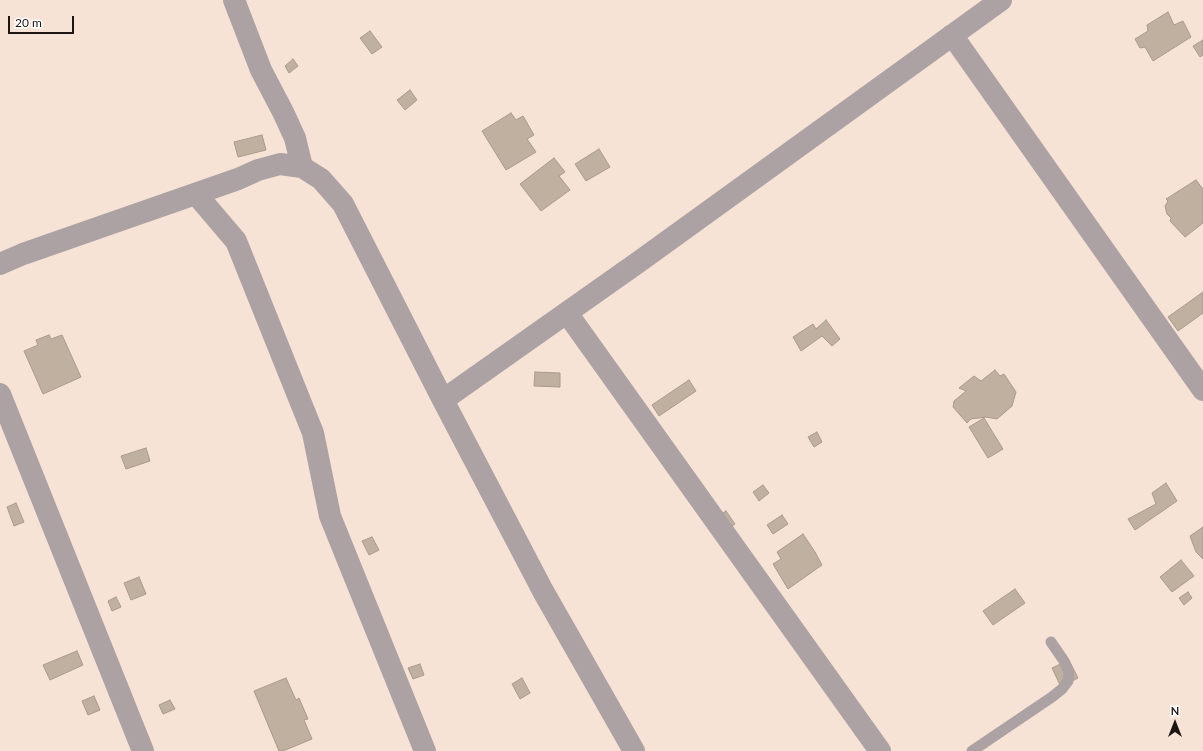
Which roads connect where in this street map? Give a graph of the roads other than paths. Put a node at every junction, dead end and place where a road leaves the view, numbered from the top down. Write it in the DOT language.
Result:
graph roads {
  1 [pos="234,0"];
  2 [pos="1000,0"];
  3 [pos="952,35"];
  4 [pos="302,167"];
  5 [pos="196,194"];
  6 [pos="0,264"];
  7 [pos="567,313"];
  8 [pos="1203,390"];
  9 [pos="0,394"];
  10 [pos="443,400"];
  11 [pos="1051,642"];
  12 [pos="143,751"];
  13 [pos="424,751"];
  14 [pos="634,751"];
  15 [pos="880,751"];
  16 [pos="972,751"];
  1 -- 4 [label="street"];
  2 -- 3 [label="street"];
  3 -- 7 [label="street"];
  3 -- 8 [label="street"];
  4 -- 5 [label="street"];
  4 -- 10 [label="street"];
  5 -- 6 [label="street"];
  5 -- 13 [label="street"];
  7 -- 10 [label="street"];
  7 -- 15 [label="street"];
  9 -- 12 [label="street"];
  10 -- 14 [label="street"];
  11 -- 16 [label="lane"];
}
